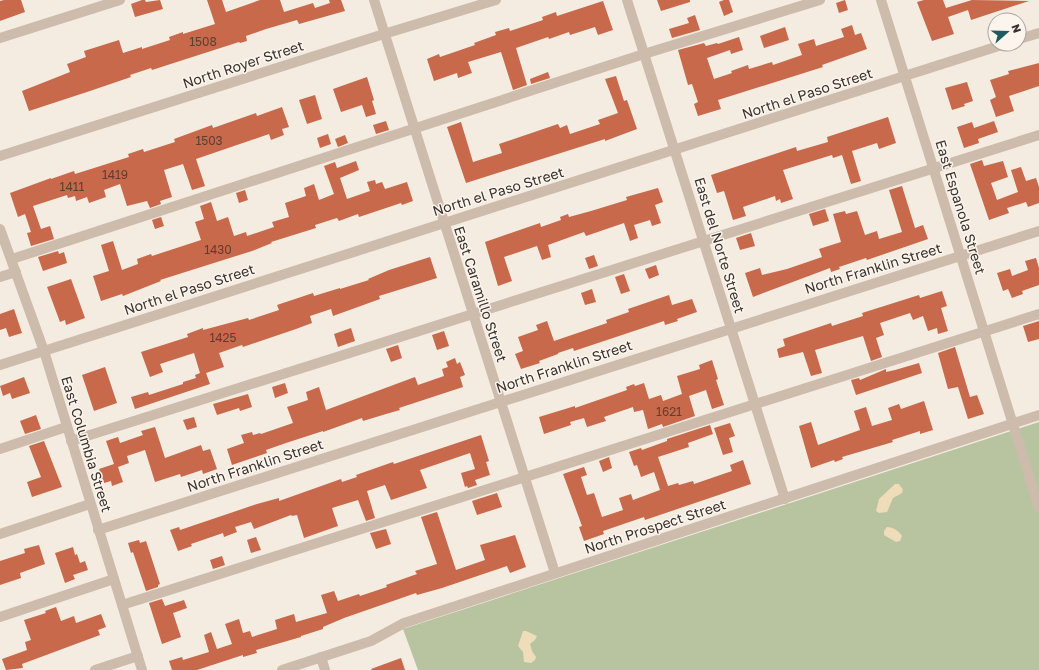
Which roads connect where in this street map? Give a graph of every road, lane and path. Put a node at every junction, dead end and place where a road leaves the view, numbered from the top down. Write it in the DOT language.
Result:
graph roads {
  1 [pos="120,0"];
  2 [pos="374,0"];
  3 [pos="496,0"];
  4 [pos="627,0"];
  5 [pos="820,0"];
  6 [pos="881,0"];
  7 [pos="1039,33"];
  8 [pos="384,34"];
  9 [pos="1027,37"];
  10 [pos="0,38"];
  11 [pos="987,50"];
  12 [pos="644,54"];
  13 [pos="906,76"];
  14 [pos="414,128"];
  15 [pos="1039,135"];
  16 [pos="675,150"];
  17 [pos="0,156"];
  18 [pos="934,168"];
  19 [pos="444,222"];
  20 [pos="0,229"];
  21 [pos="1039,231"];
  22 [pos="704,241"];
  23 [pos="961,255"];
  24 [pos="12,259"];
  25 [pos="16,272"];
  26 [pos="0,277"];
  27 [pos="473,314"];
  28 [pos="1039,314"];
  29 [pos="731,328"];
  30 [pos="985,331"];
  31 [pos="44,351"];
  32 [pos="0,365"];
  33 [pos="501,401"];
  34 [pos="755,404"];
  35 [pos="1039,415"];
  36 [pos="1014,423"];
  37 [pos="66,427"];
  38 [pos="71,441"];
  39 [pos="0,449"];
  40 [pos="525,478"];
  41 [pos="785,499"];
  42 [pos="90,504"];
  43 [pos="1039,508"];
  44 [pos="98,530"];
  45 [pos="0,534"];
  46 [pos="555,574"];
  47 [pos="114,579"];
  48 [pos="122,605"];
  49 [pos="0,617"];
  50 [pos="138,656"];
  51 [pos="321,657"];
  52 [pos="95,670"];
  53 [pos="142,670"];
  54 [pos="282,670"];
  55 [pos="325,670"];
  1 -- 10 [label="street"];
  2 -- 8 [label="street, East Caramillo Street"];
  3 -- 8 [label="street, North Royer Street"];
  4 -- 12 [label="street, East del Norte Street"];
  5 -- 12 [label="street"];
  6 -- 13 [label="street, East Espanola Street"];
  7 -- 9 [label="street"];
  8 -- 14 [label="street, East Caramillo Street"];
  8 -- 17 [label="street, North Royer Street"];
  11 -- 13 [label="street, North el Paso Street"];
  12 -- 14 [label="street"];
  12 -- 16 [label="street, East del Norte Street"];
  13 -- 16 [label="street, North el Paso Street"];
  13 -- 18 [label="street, East Espanola Street"];
  14 -- 19 [label="street, East Caramillo Street"];
  14 -- 24 [label="street"];
  15 -- 18 [label="street"];
  16 -- 19 [label="street, North el Paso Street"];
  16 -- 22 [label="street, East del Norte Street"];
  18 -- 22 [label="street"];
  18 -- 23 [label="street, East Espanola Street"];
  19 -- 27 [label="street, East Caramillo Street"];
  19 -- 31 [label="street, North el Paso Street"];
  20 -- 24 [label="street, East Columbia Street"];
  21 -- 23 [label="street, North Franklin Street"];
  22 -- 27 [label="street"];
  22 -- 29 [label="street, East del Norte Street"];
  23 -- 29 [label="street, North Franklin Street"];
  23 -- 30 [label="street, East Espanola Street"];
  24 -- 25 [label="street, East Columbia Street"];
  25 -- 26 [label="street"];
  25 -- 31 [label="street, East Columbia Street"];
  27 -- 33 [label="street, East Caramillo Street"];
  27 -- 38 [label="street"];
  28 -- 30 [label="street"];
  29 -- 33 [label="street, North Franklin Street"];
  29 -- 34 [label="street, East del Norte Street"];
  30 -- 34 [label="street"];
  30 -- 36 [label="street, East Espanola Street"];
  31 -- 32 [label="street, North el Paso Street"];
  31 -- 37 [label="street, East Columbia Street"];
  33 -- 40 [label="street, East Caramillo Street"];
  33 -- 44 [label="street, North Franklin Street"];
  34 -- 40 [label="street"];
  34 -- 41 [label="street, East del Norte Street"];
  35 -- 36 [label="street, North Prospect Street"];
  36 -- 41 [label="street, North Prospect Street"];
  36 -- 43 [label="street, East Espanola Street"];
  37 -- 38 [label="street, East Columbia Street"];
  37 -- 39 [label="street"];
  38 -- 42 [label="street, East Columbia Street"];
  40 -- 46 [label="street, East Caramillo Street"];
  40 -- 48 [label="street"];
  41 -- 46 [label="street, North Prospect Street"];
  42 -- 44 [label="street, East Columbia Street"];
  42 -- 45 [label="street"];
  44 -- 47 [label="street, East Columbia Street"];
  46 -- 51 [label="street, North Prospect Street"];
  47 -- 48 [label="street, East Columbia Street"];
  47 -- 49 [label="street"];
  48 -- 50 [label="street, East Columbia Street"];
  50 -- 52 [label="street"];
  50 -- 53 [label="street, East Columbia Street"];
  51 -- 54 [label="street, North Prospect Street"];
  51 -- 55 [label="street"];
}
